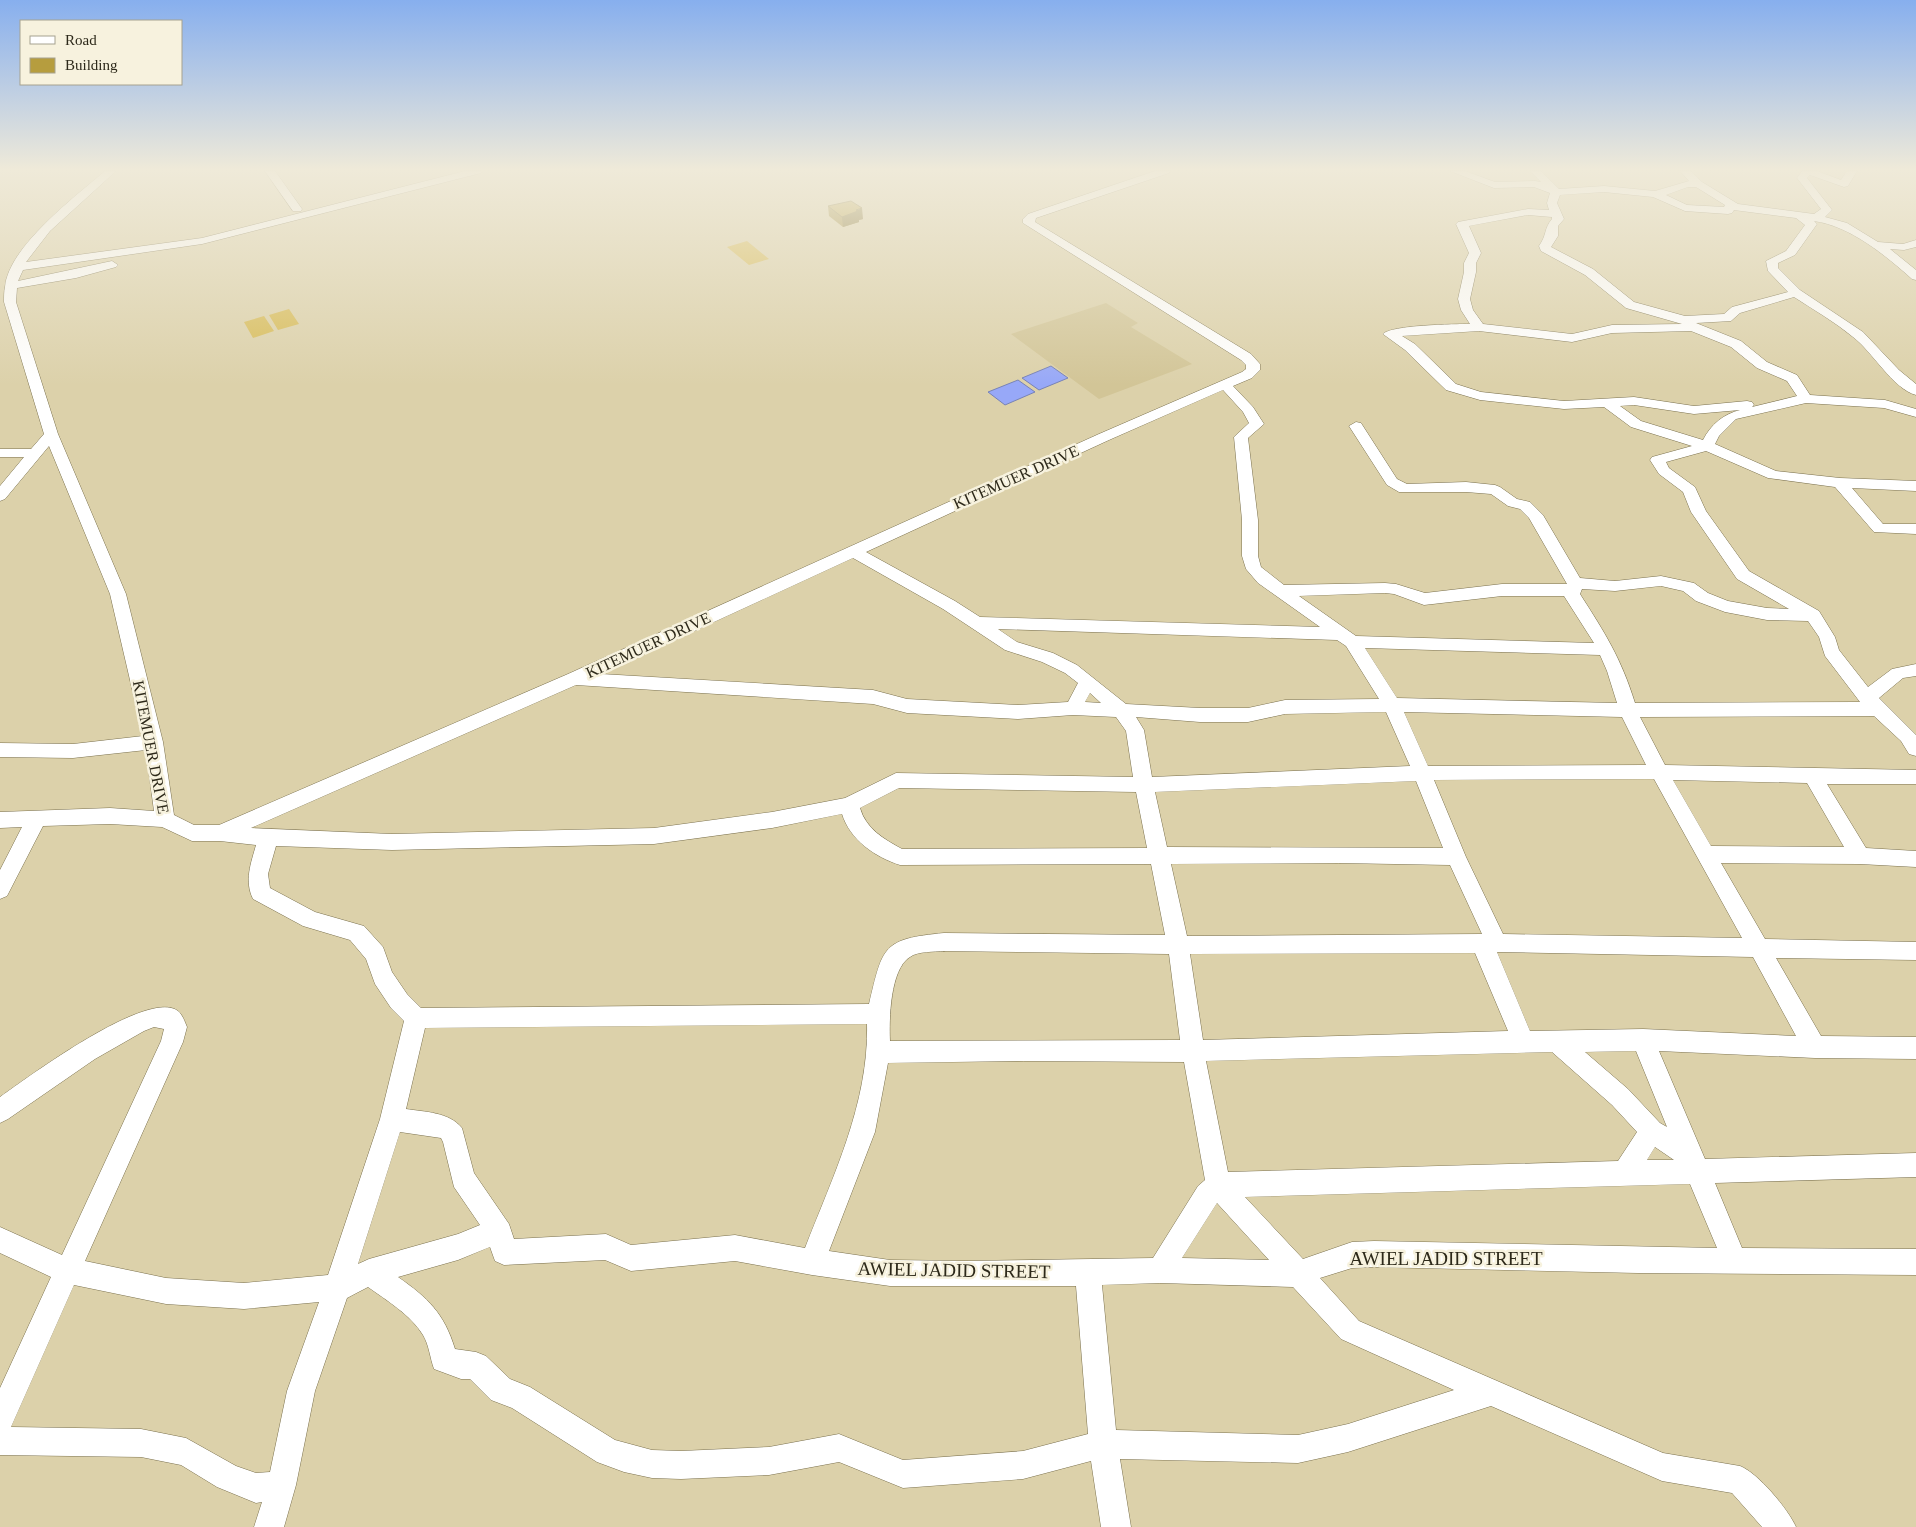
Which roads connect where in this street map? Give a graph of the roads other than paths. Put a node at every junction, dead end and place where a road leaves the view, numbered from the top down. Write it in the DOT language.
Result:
graph roads {
  1 [pos="36,242"];
  2 [pos="193,242"];
  3 [pos="197,242"];
  4 [pos="1060,242"];
  5 [pos="1471,242"];
  6 [pos="1547,242"];
  7 [pos="1798,242"];
  8 [pos="1873,242"];
  9 [pos="1916,243"];
  10 [pos="1876,244"];
  11 [pos="18,267"];
  12 [pos="1915,275"];
  13 [pos="10,286"];
  14 [pos="1796,293"];
  15 [pos="1690,324"];
  16 [pos="1479,327"];
  17 [pos="1225,384"];
  18 [pos="1916,391"];
  19 [pos="1806,399"];
  20 [pos="1608,403"];
  21 [pos="1916,413"];
  22 [pos="1356,426"];
  23 [pos="51,434"];
  24 [pos="1707,446"];
  25 [pos="0,453"];
  26 [pos="36,453"];
  27 [pos="1840,483"];
  28 [pos="1916,486"];
  29 [pos="0,496"];
  30 [pos="1916,529"];
  31 [pos="852,551"];
  32 [pos="1572,587"];
  33 [pos="1282,591"];
  34 [pos="1812,615"];
  35 [pos="978,623"];
  36 [pos="1346,638"];
  37 [pos="1606,649"];
  38 [pos="1916,670"];
  39 [pos="574,679"];
  40 [pos="1088,681"];
  41 [pos="1872,703"];
  42 [pos="1392,705"];
  43 [pos="1073,708"];
  44 [pos="1120,710"];
  45 [pos="1628,710"];
  46 [pos="154,742"];
  47 [pos="1916,749"];
  48 [pos="0,750"];
  49 [pos="1659,772"];
  50 [pos="1422,773"];
  51 [pos="1812,776"];
  52 [pos="1916,777"];
  53 [pos="1144,785"];
  54 [pos="849,805"];
  55 [pos="37,818"];
  56 [pos="0,820"];
  57 [pos="165,820"];
  58 [pos="221,834"];
  59 [pos="268,838"];
  60 [pos="1706,854"];
  61 [pos="1160,856"];
  62 [pos="1860,856"];
  63 [pos="1456,857"];
  64 [pos="1916,858"];
  65 [pos="0,890"];
  66 [pos="1489,943"];
  67 [pos="1178,944"];
  68 [pos="1758,947"];
  69 [pos="1916,951"];
  70 [pos="878,1014"];
  71 [pos="416,1018"];
  72 [pos="1643,1040"];
  73 [pos="1523,1041"];
  74 [pos="1556,1041"];
  75 [pos="1815,1047"];
  76 [pos="1916,1048"];
  77 [pos="1193,1051"];
  78 [pos="879,1052"];
  79 [pos="0,1111"];
  80 [pos="392,1119"];
  81 [pos="1652,1131"];
  82 [pos="1695,1164"];
  83 [pos="1916,1165"];
  84 [pos="1625,1172"];
  85 [pos="1218,1185"];
  86 [pos="500,1233"];
  87 [pos="0,1240"];
  88 [pos="1735,1261"];
  89 [pos="812,1262"];
  90 [pos="1916,1262"];
  91 [pos="68,1270"];
  92 [pos="1160,1270"];
  93 [pos="369,1272"];
  94 [pos="1088,1272"];
  95 [pos="1297,1274"];
  96 [pos="337,1288"];
  97 [pos="1491,1392"];
  98 [pos="0,1419"];
  99 [pos="0,1440"];
  100 [pos="1103,1444"];
  101 [pos="282,1485"];
  102 [pos="269,1527"];
  103 [pos="1116,1527"];
  104 [pos="1781,1527"];
  1 -- 11 [label="street"];
  2 -- 11 [label="street"];
  3 -- 13 [label="street"];
  4 -- 17 [label="street, KITEMUER DRIVE"];
  5 -- 16 [label="street"];
  6 -- 15 [label="street"];
  7 -- 14 [label="street"];
  8 -- 10 [label="street"];
  9 -- 10 [label="street"];
  10 -- 12 [label="street"];
  11 -- 13 [label="street, KITEMUER DRIVE"];
  13 -- 23 [label="street, KITEMUER DRIVE"];
  14 -- 15 [label="street"];
  14 -- 18 [label="street"];
  15 -- 16 [label="street"];
  15 -- 19 [label="street"];
  16 -- 20 [label="street"];
  17 -- 31 [label="street, KITEMUER DRIVE"];
  17 -- 33 [label="street"];
  19 -- 20 [label="street"];
  19 -- 21 [label="street"];
  19 -- 24 [label="street"];
  20 -- 24 [label="street"];
  22 -- 32 [label="street"];
  23 -- 26 [label="street"];
  23 -- 46 [label="street, KITEMUER DRIVE"];
  24 -- 27 [label="street"];
  24 -- 34 [label="street"];
  25 -- 26 [label="street"];
  26 -- 29 [label="street"];
  27 -- 28 [label="street"];
  27 -- 30 [label="street"];
  31 -- 35 [label="street"];
  31 -- 39 [label="street, KITEMUER DRIVE"];
  32 -- 33 [label="street"];
  32 -- 34 [label="street"];
  32 -- 37 [label="street"];
  33 -- 36 [label="street"];
  34 -- 41 [label="street"];
  35 -- 36 [label="street"];
  35 -- 40 [label="street"];
  36 -- 37 [label="street"];
  36 -- 42 [label="street"];
  37 -- 45 [label="street"];
  38 -- 41 [label="street"];
  39 -- 43 [label="street"];
  39 -- 58 [label="street, KITEMUER DRIVE"];
  40 -- 43 [label="street"];
  40 -- 44 [label="street"];
  41 -- 45 [label="street"];
  41 -- 47 [label="street"];
  42 -- 44 [label="street"];
  42 -- 45 [label="street"];
  42 -- 50 [label="street"];
  43 -- 44 [label="street"];
  44 -- 53 [label="street"];
  45 -- 49 [label="street"];
  46 -- 48 [label="street"];
  46 -- 57 [label="street, KITEMUER DRIVE"];
  49 -- 50 [label="street"];
  49 -- 51 [label="street"];
  49 -- 60 [label="street"];
  50 -- 53 [label="street"];
  50 -- 63 [label="street"];
  51 -- 52 [label="street"];
  51 -- 62 [label="street"];
  53 -- 54 [label="street"];
  53 -- 61 [label="street"];
  54 -- 59 [label="street"];
  54 -- 61 [label="street"];
  55 -- 56 [label="street"];
  55 -- 57 [label="street"];
  55 -- 65 [label="street"];
  57 -- 58 [label="street, KITEMUER DRIVE"];
  58 -- 59 [label="street"];
  59 -- 71 [label="street"];
  60 -- 62 [label="street"];
  60 -- 68 [label="street"];
  61 -- 63 [label="street"];
  61 -- 67 [label="street"];
  62 -- 64 [label="street"];
  63 -- 66 [label="street"];
  66 -- 67 [label="street"];
  66 -- 68 [label="street"];
  66 -- 73 [label="street"];
  67 -- 70 [label="street"];
  67 -- 77 [label="street"];
  68 -- 69 [label="street"];
  68 -- 75 [label="street"];
  70 -- 71 [label="street"];
  70 -- 78 [label="street"];
  71 -- 80 [label="street"];
  72 -- 74 [label="street"];
  72 -- 75 [label="street"];
  72 -- 82 [label="street"];
  73 -- 74 [label="street"];
  73 -- 77 [label="street"];
  74 -- 81 [label="street"];
  75 -- 76 [label="street"];
  77 -- 78 [label="street"];
  77 -- 85 [label="street"];
  78 -- 89 [label="street"];
  79 -- 91 [label="street"];
  80 -- 86 [label="street"];
  80 -- 96 [label="street"];
  81 -- 82 [label="street"];
  81 -- 84 [label="street"];
  82 -- 83 [label="street"];
  82 -- 84 [label="street"];
  82 -- 88 [label="street"];
  84 -- 85 [label="street"];
  85 -- 92 [label="street"];
  85 -- 95 [label="street"];
  86 -- 89 [label="street, AWIEL JADID STREET"];
  86 -- 93 [label="street"];
  87 -- 91 [label="street"];
  88 -- 90 [label="street, AWIEL JADID STREET"];
  88 -- 95 [label="street, AWIEL JADID STREET"];
  89 -- 94 [label="street, AWIEL JADID STREET"];
  91 -- 96 [label="street"];
  91 -- 98 [label="street"];
  92 -- 94 [label="street, AWIEL JADID STREET"];
  92 -- 95 [label="street, AWIEL JADID STREET"];
  93 -- 96 [label="street"];
  93 -- 100 [label="street"];
  94 -- 100 [label="street"];
  95 -- 97 [label="street"];
  96 -- 101 [label="street"];
  97 -- 100 [label="street"];
  97 -- 104 [label="street"];
  99 -- 101 [label="street"];
  100 -- 103 [label="street"];
  101 -- 102 [label="street"];
}
